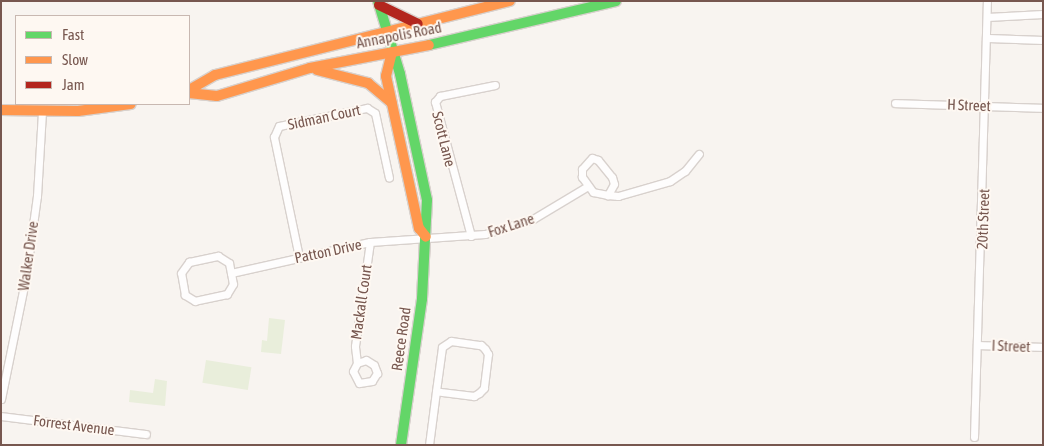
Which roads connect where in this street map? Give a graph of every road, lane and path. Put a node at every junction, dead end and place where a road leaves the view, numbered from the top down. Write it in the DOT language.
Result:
graph roads {
  1 [pos="510,1"];
  2 [pos="616,1"];
  3 [pos="987,1"];
  4 [pos="378,3"];
  5 [pos="1043,14"];
  6 [pos="987,17"];
  7 [pos="418,24"];
  8 [pos="384,32"];
  9 [pos="988,38"];
  10 [pos="1043,40"];
  11 [pos="392,51"];
  12 [pos="310,68"];
  13 [pos="495,85"];
  14 [pos="190,91"];
  15 [pos="190,92"];
  16 [pos="392,103"];
  17 [pos="895,104"];
  18 [pos="123,105"];
  19 [pos="986,106"];
  20 [pos="1043,108"];
  21 [pos="1,110"];
  22 [pos="42,111"];
  23 [pos="699,154"];
  24 [pos="389,178"];
  25 [pos="588,186"];
  26 [pos="608,195"];
  27 [pos="471,236"];
  28 [pos="426,237"];
  29 [pos="370,242"];
  30 [pos="299,257"];
  31 [pos="231,273"];
  32 [pos="979,344"];
  33 [pos="1043,347"];
  34 [pos="357,363"];
  35 [pos="436,391"];
  36 [pos="1,399"];
  37 [pos="1,416"];
  38 [pos="146,434"];
  39 [pos="974,437"];
  40 [pos="402,445"];
  41 [pos="429,445"];
  1 -- 7 [label="main road, Annapolis Road"];
  2 -- 11 [label="main road, Annapolis Road"];
  3 -- 6 [label="street, 20th Street"];
  4 -- 7 [label="main road"];
  4 -- 8 [label="main road, Reece Road"];
  5 -- 6 [label="street"];
  6 -- 9 [label="street, 20th Street"];
  7 -- 8 [label="main road, Annapolis Road"];
  8 -- 11 [label="main road, Reece Road"];
  8 -- 14 [label="main road, Annapolis Road"];
  9 -- 10 [label="street"];
  9 -- 19 [label="street, 20th Street"];
  11 -- 12 [label="main road, Annapolis Road"];
  11 -- 16 [label="main road, Reece Road"];
  11 -- 28 [label="main road, Reece Road"];
  12 -- 15 [label="main road, Annapolis Road"];
  12 -- 16 [label="main road"];
  13 -- 27 [label="street, Scott Lane"];
  16 -- 28 [label="main road, Reece Road"];
  17 -- 19 [label="street, H Street"];
  18 -- 22 [label="main road"];
  19 -- 20 [label="street, H Street"];
  19 -- 32 [label="street, 20th Street"];
  21 -- 22 [label="main road"];
  22 -- 36 [label="street, Walker Drive"];
  23 -- 26 [label="street"];
  24 -- 30 [label="street, Sidman Court"];
  25 -- 26 [label="street"];
  25 -- 26 [label="street"];
  25 -- 27 [label="street, Fox Lane"];
  27 -- 28 [label="street, Fox Lane"];
  28 -- 29 [label="street, Patton Drive"];
  28 -- 40 [label="main road, Reece Road"];
  29 -- 30 [label="street, Patton Drive"];
  29 -- 34 [label="street, Mackall Court"];
  30 -- 31 [label="street, Patton Drive"];
  31 -- 31 [label="street"];
  32 -- 33 [label="street, I Street"];
  32 -- 39 [label="street, 20th Street"];
  35 -- 35 [label="street"];
  35 -- 41 [label="street"];
  37 -- 38 [label="street, Forrest Avenue"];
}
